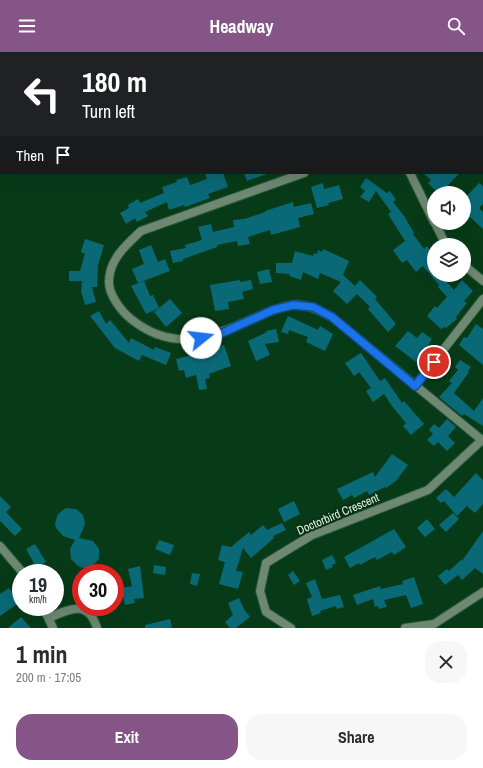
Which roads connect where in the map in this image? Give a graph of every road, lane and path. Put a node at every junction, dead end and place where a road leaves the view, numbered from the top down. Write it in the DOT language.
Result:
graph roads {
  1 [pos="301,174"];
  2 [pos="410,174"];
  3 [pos="427,208"];
  4 [pos="471,271"];
  5 [pos="483,281"];
  6 [pos="483,299"];
  7 [pos="415,386"];
  8 [pos="482,441"];
  9 [pos="0,546"];
  10 [pos="15,564"];
  11 [pos="483,592"];
  12 [pos="49,618"];
  13 [pos="53,628"];
  14 [pos="97,628"];
  15 [pos="291,628"];
  16 [pos="405,628"];
  1 -- 7 [label="street"];
  2 -- 3 [label="street"];
  4 -- 5 [label="street"];
  6 -- 7 [label="street"];
  7 -- 8 [label="street"];
  8 -- 15 [label="street, Doctorbird Crescent"];
  9 -- 10 [label="street"];
  11 -- 16 [label="street"];
  12 -- 13 [label="street"];
  12 -- 14 [label="street"];
}
